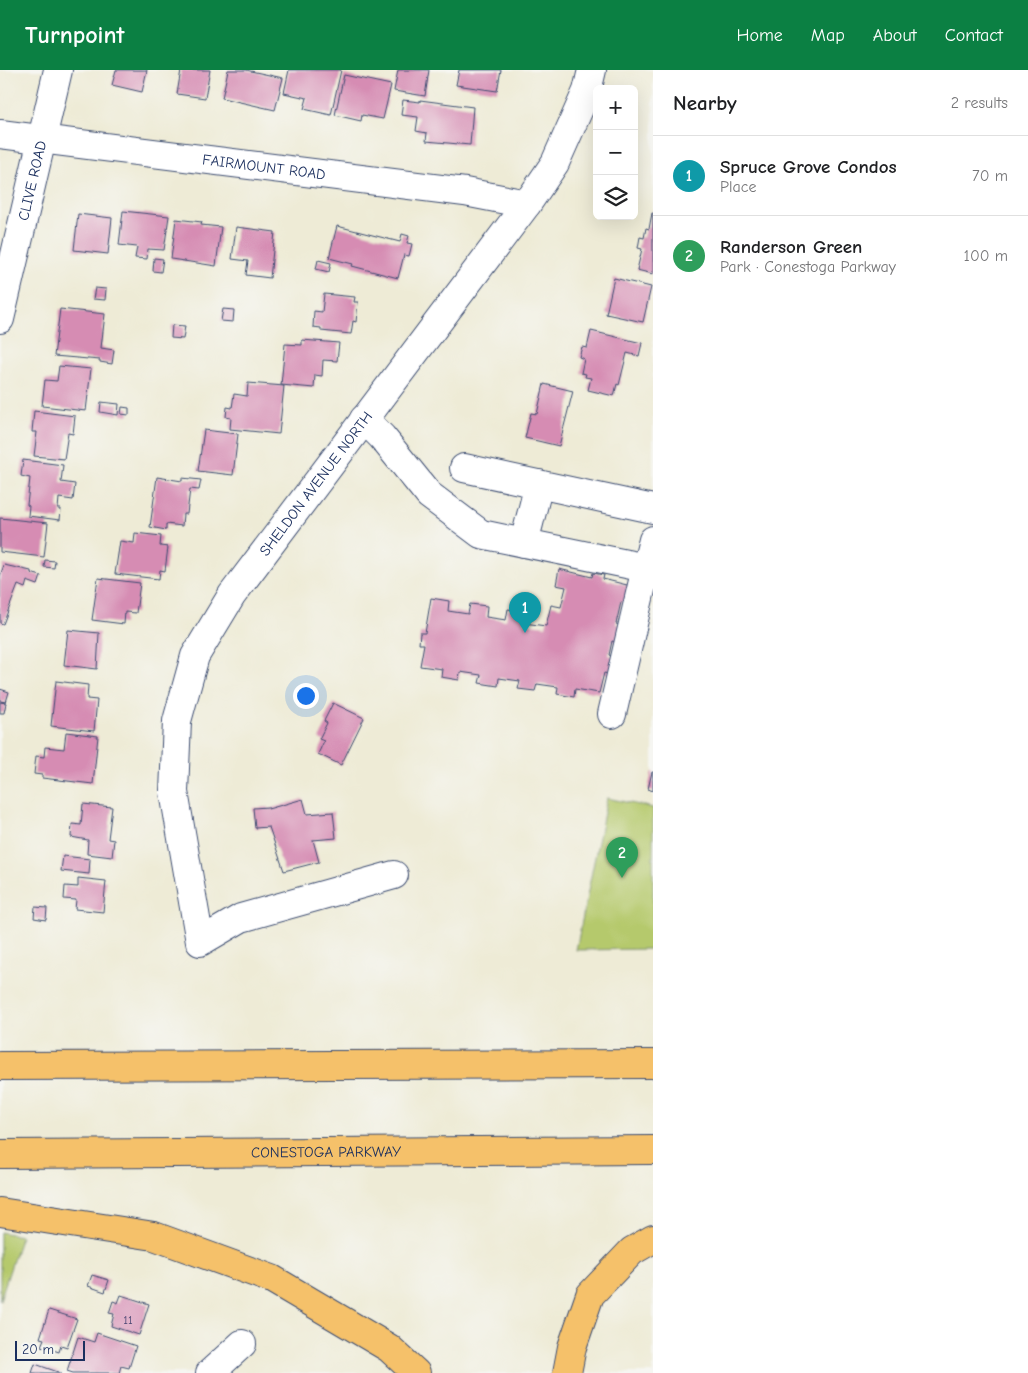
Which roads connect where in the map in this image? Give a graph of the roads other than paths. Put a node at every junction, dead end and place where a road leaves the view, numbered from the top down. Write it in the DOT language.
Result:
graph roads {
  1 [pos="58,70"];
  2 [pos="592,70"];
  3 [pos="0,134"];
  4 [pos="42,138"];
  5 [pos="527,204"];
  6 [pos="0,319"];
  7 [pos="364,419"];
  8 [pos="464,468"];
  9 [pos="538,484"];
  10 [pos="653,509"];
  11 [pos="653,540"];
  12 [pos="524,542"];
  13 [pos="646,568"];
  14 [pos="612,714"];
  15 [pos="394,875"];
  16 [pos="653,1064"];
  17 [pos="0,1066"];
  18 [pos="653,1150"];
  19 [pos="0,1154"];
  20 [pos="0,1212"];
  21 [pos="653,1239"];
  22 [pos="242,1344"];
  23 [pos="210,1373"];
  24 [pos="416,1373"];
  25 [pos="568,1373"];
  1 -- 4 [label="street, CLIVE ROAD"];
  2 -- 5 [label="street, SHELDON AVENUE NORTH"];
  3 -- 4 [label="street, FAIRMOUNT ROAD"];
  4 -- 5 [label="street, FAIRMOUNT ROAD"];
  4 -- 6 [label="street, CLIVE ROAD"];
  5 -- 7 [label="street, SHELDON AVENUE NORTH"];
  7 -- 12 [label="street"];
  7 -- 15 [label="street, SHELDON AVENUE NORTH"];
  8 -- 9 [label="street"];
  9 -- 10 [label="street"];
  9 -- 12 [label="street"];
  11 -- 13 [label="street"];
  12 -- 13 [label="street"];
  13 -- 14 [label="street"];
  16 -- 17 [label="highway"];
  18 -- 19 [label="highway, CONESTOGA PARKWAY"];
  20 -- 24 [label="highway"];
  21 -- 25 [label="highway"];
  22 -- 23 [label="street"];
}
